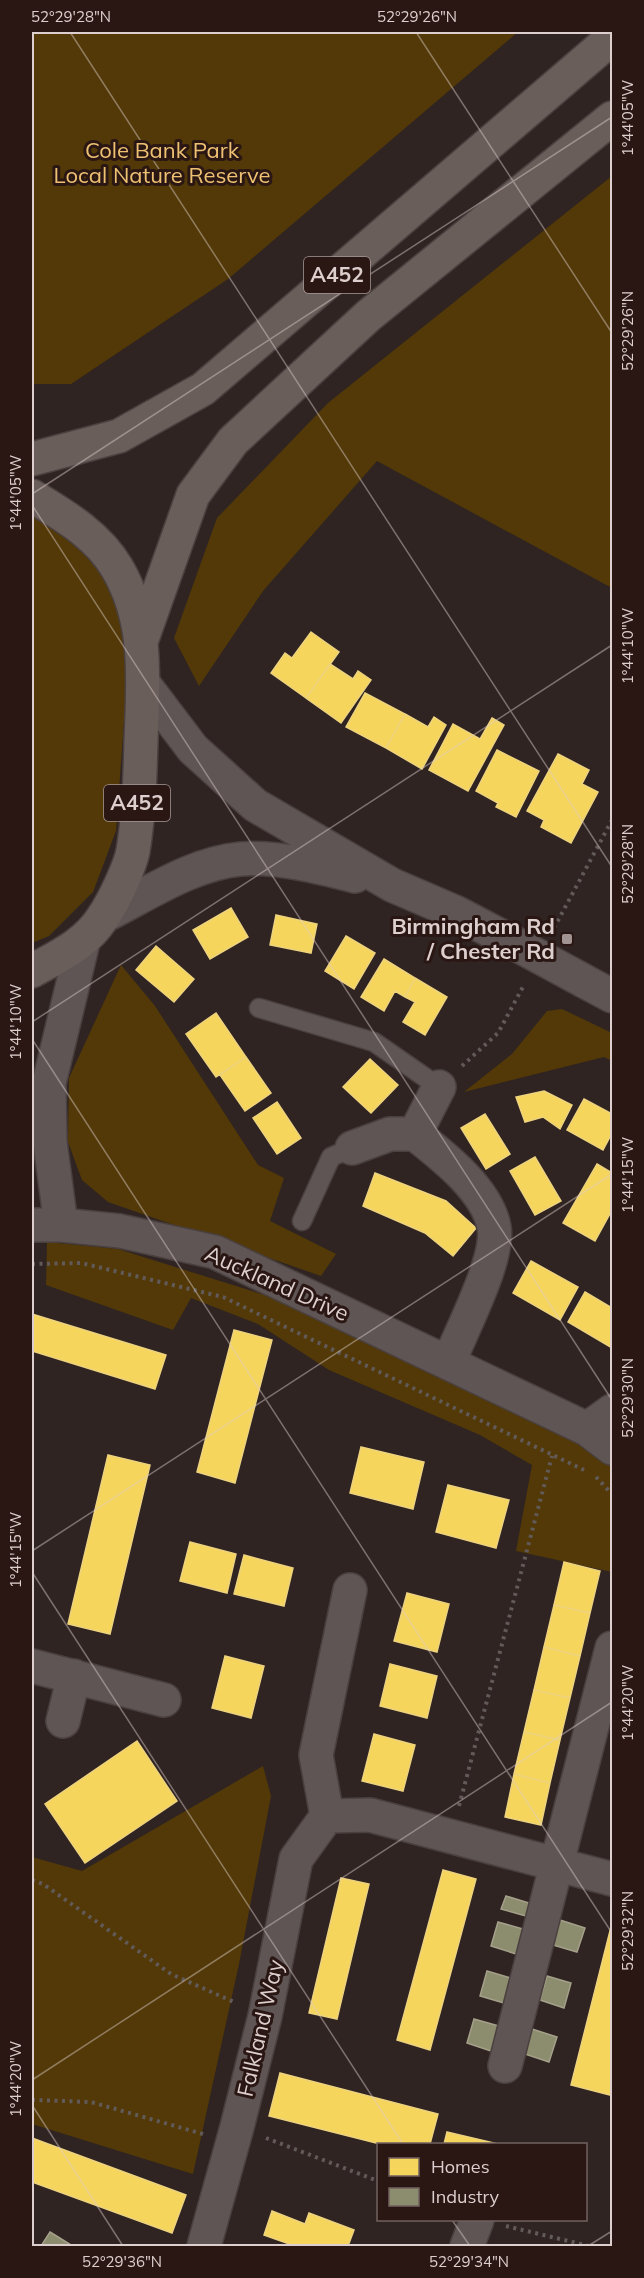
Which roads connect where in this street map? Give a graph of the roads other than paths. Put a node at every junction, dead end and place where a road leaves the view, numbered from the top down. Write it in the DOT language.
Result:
graph roads {
  1 [pos="612,38"];
  2 [pos="612,118"];
  3 [pos="32,459"];
  4 [pos="32,496"];
  5 [pos="142,639"];
  6 [pos="143,683"];
  7 [pos="392,885"];
  8 [pos="104,916"];
  9 [pos="84,942"];
  10 [pos="32,971"];
  11 [pos="598,988"];
  12 [pos="260,1008"];
  13 [pos="439,1087"];
  14 [pos="415,1134"];
  15 [pos="352,1148"];
  16 [pos="302,1221"];
  17 [pos="46,1225"];
  18 [pos="449,1362"];
  19 [pos="600,1420"];
  20 [pos="612,1448"];
  21 [pos="350,1590"];
  22 [pos="612,1648"];
  23 [pos="32,1666"];
  24 [pos="74,1676"];
  25 [pos="165,1700"];
  26 [pos="63,1721"];
  27 [pos="327,1816"];
  28 [pos="558,1864"];
  29 [pos="612,1878"];
  30 [pos="505,2067"];
  31 [pos="490,2222"];
  32 [pos="204,2247"];
  33 [pos="467,2247"];
  1 -- 3 [label="highway, A452"];
  2 -- 5 [label="highway, A452"];
  4 -- 5 [label="highway, A452"];
  5 -- 6 [label="highway, A452"];
  6 -- 7 [label="street"];
  6 -- 8 [label="highway, A452"];
  7 -- 8 [label="street"];
  7 -- 11 [label="street, bridge"];
  8 -- 9 [label="highway, A452"];
  9 -- 10 [label="highway, A452"];
  9 -- 17 [label="street, Auckland Drive"];
  12 -- 13 [label="lane"];
  13 -- 14 [label="street"];
  14 -- 15 [label="street"];
  14 -- 18 [label="street"];
  15 -- 16 [label="lane"];
  17 -- 18 [label="street, Auckland Drive"];
  18 -- 19 [label="street, Auckland Drive"];
  19 -- 20 [label="street, Auckland Drive"];
  21 -- 27 [label="street"];
  22 -- 28 [label="street"];
  23 -- 24 [label="street"];
  24 -- 25 [label="street"];
  24 -- 26 [label="street"];
  27 -- 28 [label="street"];
  27 -- 32 [label="street, Falkland Way"];
  28 -- 29 [label="street"];
  28 -- 30 [label="street"];
  31 -- 33 [label="street"];
}
